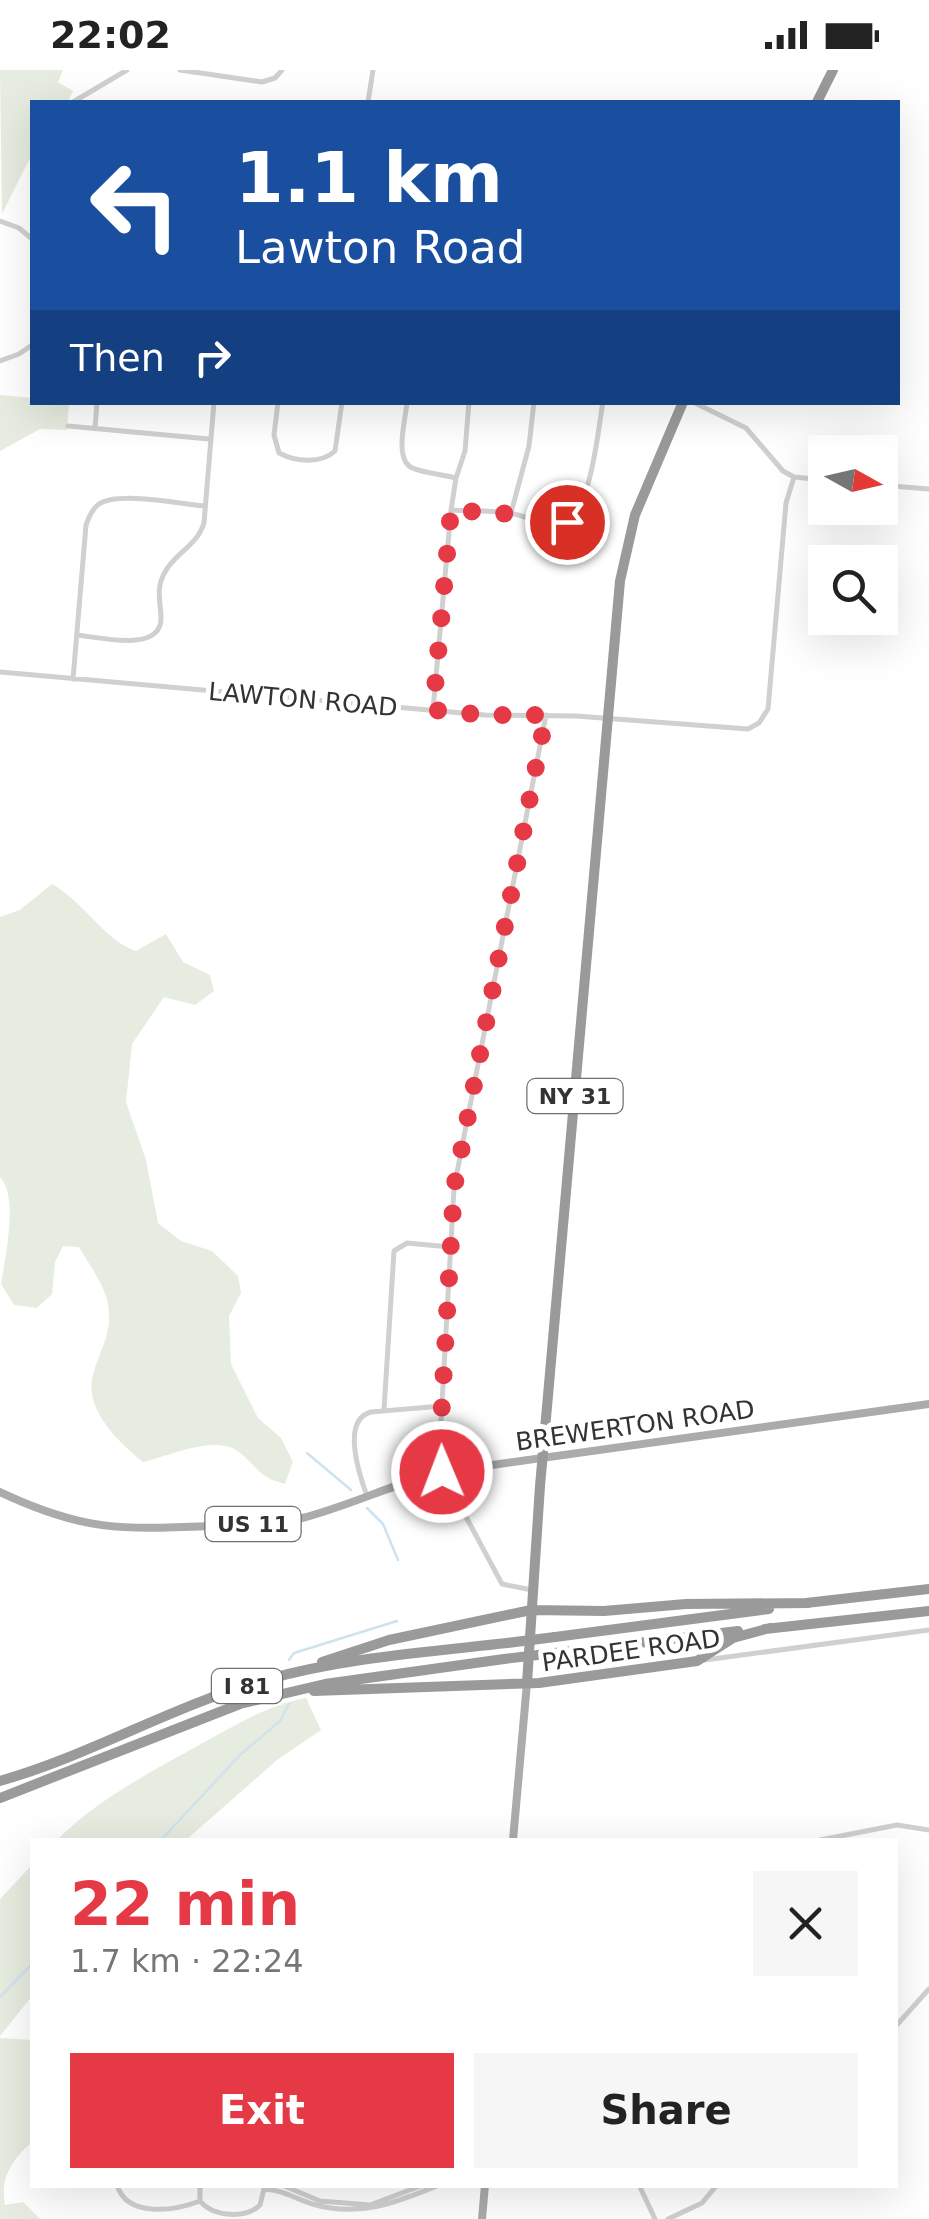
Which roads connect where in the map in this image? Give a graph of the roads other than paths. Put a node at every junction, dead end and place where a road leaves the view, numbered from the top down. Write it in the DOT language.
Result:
graph roads {
  1 [pos="127,70"];
  2 [pos="180,70"];
  3 [pos="282,70"];
  4 [pos="373,70"];
  5 [pos="832,70"];
  6 [pos="76,100"];
  7 [pos="368,100"];
  8 [pos="818,100"];
  9 [pos="0,221"];
  10 [pos="30,234"];
  11 [pos="30,348"];
  12 [pos="0,361"];
  13 [pos="97,405"];
  14 [pos="214,405"];
  15 [pos="278,405"];
  16 [pos="342,405"];
  17 [pos="407,405"];
  18 [pos="469,405"];
  19 [pos="534,405"];
  20 [pos="603,405"];
  21 [pos="682,405"];
  22 [pos="699,405"];
  23 [pos="68,426"];
  24 [pos="95,428"];
  25 [pos="210,439"];
  26 [pos="794,477"];
  27 [pos="456,478"];
  28 [pos="808,478"];
  29 [pos="898,486"];
  30 [pos="929,489"];
  31 [pos="205,506"];
  32 [pos="451,510"];
  33 [pos="511,514"];
  34 [pos="77,635"];
  35 [pos="0,672"];
  36 [pos="73,679"];
  37 [pos="433,710"];
  38 [pos="546,715"];
  39 [pos="607,719"];
  40 [pos="450,1247"];
  41 [pos="929,1404"];
  42 [pos="442,1406"];
  43 [pos="384,1410"];
  44 [pos="544,1458"];
  45 [pos="442,1472"];
  46 [pos="0,1492"];
  47 [pos="368,1496"];
  48 [pos="929,1588"];
  49 [pos="532,1590"];
  50 [pos="809,1603"];
  51 [pos="531,1610"];
  52 [pos="929,1611"];
  53 [pos="770,1628"];
  54 [pos="929,1630"];
  55 [pos="731,1650"];
  56 [pos="701,1658"];
  57 [pos="295,1673"];
  58 [pos="527,1681"];
  59 [pos="283,1693"];
  60 [pos="0,1780"];
  61 [pos="0,1798"];
  62 [pos="929,1830"];
  63 [pos="514,1838"];
  64 [pos="830,1838"];
  65 [pos="929,1989"];
  66 [pos="898,2025"];
  67 [pos="117,2188"];
  68 [pos="200,2188"];
  69 [pos="264,2188"];
  70 [pos="268,2188"];
  71 [pos="289,2188"];
  72 [pos="415,2188"];
  73 [pos="430,2188"];
  74 [pos="485,2188"];
  75 [pos="640,2188"];
  76 [pos="715,2188"];
  77 [pos="200,2202"];
  78 [pos="482,2219"];
  79 [pos="655,2219"];
  80 [pos="668,2219"];
  1 -- 6 [label="street"];
  2 -- 3 [label="street"];
  4 -- 7 [label="street"];
  5 -- 8 [label="highway"];
  9 -- 10 [label="street"];
  11 -- 12 [label="street"];
  13 -- 24 [label="street"];
  14 -- 25 [label="street"];
  15 -- 16 [label="street"];
  17 -- 27 [label="street"];
  18 -- 27 [label="street"];
  19 -- 33 [label="street"];
  20 -- 33 [label="street"];
  21 -- 39 [label="highway, NY 31"];
  22 -- 26 [label="street"];
  23 -- 24 [label="street"];
  24 -- 25 [label="street"];
  25 -- 31 [label="street"];
  26 -- 28 [label="street"];
  26 -- 39 [label="street, LAWTON ROAD"];
  27 -- 32 [label="street"];
  29 -- 30 [label="street"];
  31 -- 34 [label="street"];
  31 -- 34 [label="street"];
  32 -- 33 [label="street"];
  32 -- 37 [label="street"];
  34 -- 36 [label="street"];
  35 -- 36 [label="street, LAWTON ROAD"];
  36 -- 37 [label="street, LAWTON ROAD"];
  37 -- 38 [label="street, LAWTON ROAD"];
  38 -- 39 [label="street, LAWTON ROAD"];
  38 -- 40 [label="street"];
  39 -- 44 [label="highway, NY 31"];
  40 -- 42 [label="street"];
  40 -- 43 [label="street"];
  41 -- 44 [label="main road, BREWERTON ROAD / US 11"];
  42 -- 43 [label="street"];
  42 -- 45 [label="street"];
  43 -- 47 [label="street"];
  44 -- 45 [label="main road, BREWERTON ROAD / US 11"];
  44 -- 49 [label="highway, NY 31"];
  45 -- 47 [label="main road, BREWERTON ROAD / US 11"];
  45 -- 49 [label="street"];
  46 -- 47 [label="main road, BREWERTON ROAD / US 11"];
  48 -- 50 [label="highway, I 81"];
  49 -- 51 [label="highway, NY 31"];
  50 -- 51 [label="highway"];
  50 -- 57 [label="highway, I 81, bridge"];
  51 -- 57 [label="highway"];
  51 -- 58 [label="highway, NY 31"];
  52 -- 53 [label="highway, I 81"];
  53 -- 55 [label="highway"];
  53 -- 59 [label="highway, I 81, bridge"];
  54 -- 55 [label="street, PARDEE ROAD"];
  55 -- 56 [label="highway"];
  55 -- 56 [label="street, PARDEE ROAD"];
  56 -- 58 [label="highway, PARDEE ROAD"];
  57 -- 60 [label="highway, I 81"];
  58 -- 59 [label="highway, PARDEE ROAD"];
  58 -- 63 [label="main road, NY 31"];
  59 -- 61 [label="highway, I 81"];
  62 -- 64 [label="street"];
  65 -- 66 [label="street"];
  67 -- 77 [label="street"];
  68 -- 77 [label="street"];
  69 -- 77 [label="street"];
  70 -- 73 [label="street"];
  71 -- 72 [label="street"];
  74 -- 78 [label="main road"];
  75 -- 79 [label="street"];
  76 -- 80 [label="street"];
}
